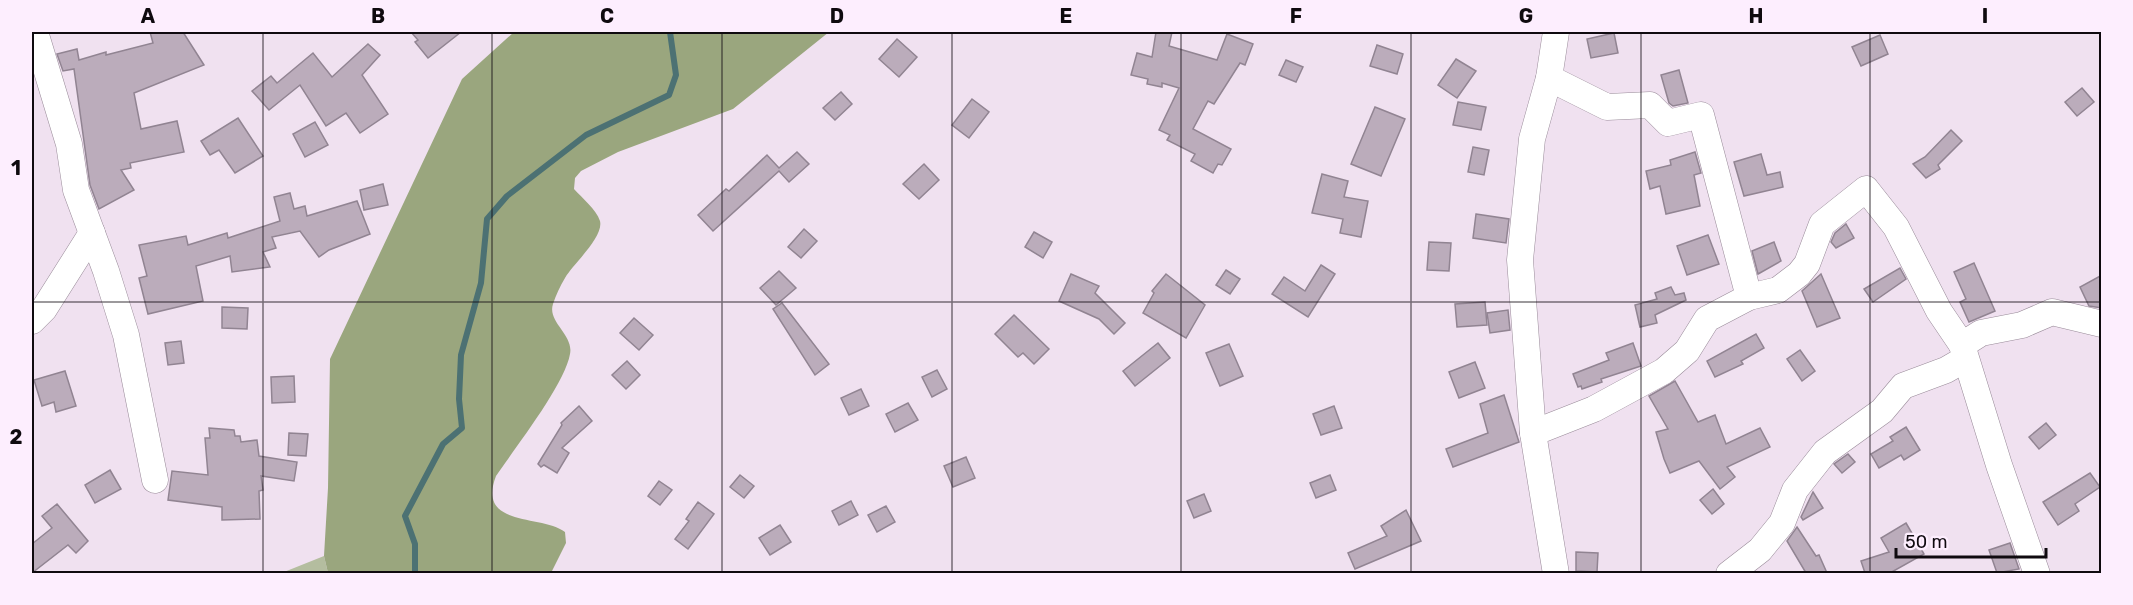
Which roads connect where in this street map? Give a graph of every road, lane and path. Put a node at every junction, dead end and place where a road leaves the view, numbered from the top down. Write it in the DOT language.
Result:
graph roads {
  1 [pos="36,32"];
  2 [pos="1556,32"];
  3 [pos="1549,78"];
  4 [pos="92,233"];
  5 [pos="1749,297"];
  6 [pos="32,321"];
  7 [pos="2102,324"];
  8 [pos="1963,352"];
  9 [pos="1533,433"];
  10 [pos="155,480"];
  11 [pos="1556,573"];
  12 [pos="1729,573"];
  13 [pos="2037,573"];
  1 -- 4 [label="street"];
  2 -- 3 [label="street"];
  3 -- 5 [label="street"];
  3 -- 9 [label="street"];
  4 -- 6 [label="street"];
  4 -- 10 [label="street"];
  5 -- 8 [label="street"];
  5 -- 9 [label="street"];
  7 -- 8 [label="street"];
  8 -- 12 [label="street"];
  8 -- 13 [label="street"];
  9 -- 11 [label="street"];
}
